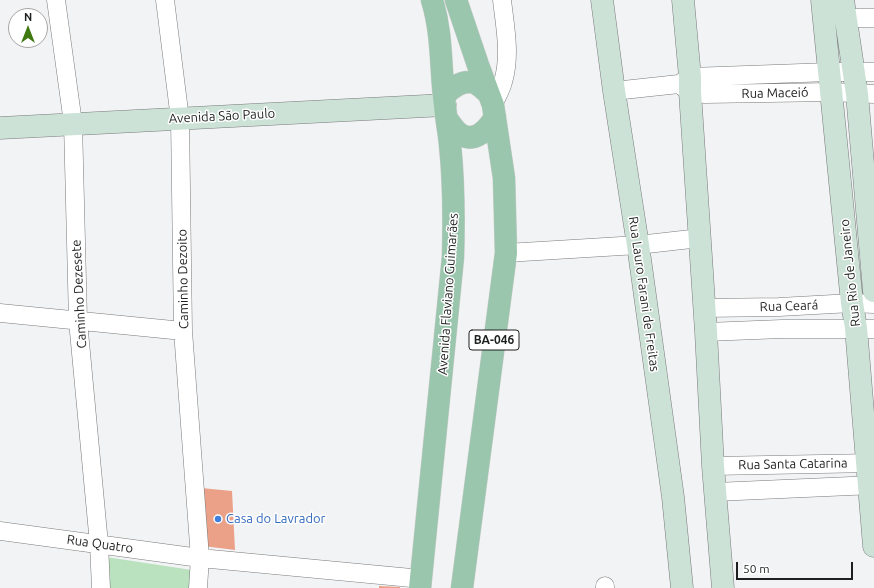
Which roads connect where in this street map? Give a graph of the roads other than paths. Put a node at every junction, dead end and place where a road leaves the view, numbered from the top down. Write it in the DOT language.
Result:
graph roads {
  1 [pos="56,0"];
  2 [pos="165,0"];
  3 [pos="432,0"];
  4 [pos="456,0"];
  5 [pos="502,0"];
  6 [pos="602,0"];
  7 [pos="683,0"];
  8 [pos="822,0"];
  9 [pos="844,9"];
  10 [pos="874,18"];
  11 [pos="864,72"];
  12 [pos="831,82"];
  13 [pos="686,84"];
  14 [pos="614,91"];
  15 [pos="866,94"];
  16 [pos="492,105"];
  17 [pos="446,107"];
  18 [pos="180,119"];
  19 [pos="73,123"];
  20 [pos="0,128"];
  21 [pos="700,238"];
  22 [pos="638,245"];
  23 [pos="506,252"];
  24 [pos="874,291"];
  25 [pos="852,303"];
  26 [pos="874,304"];
  27 [pos="704,308"];
  28 [pos="779,308"];
  29 [pos="0,313"];
  30 [pos="78,321"];
  31 [pos="782,329"];
  32 [pos="865,329"];
  33 [pos="183,331"];
  34 [pos="706,332"];
  35 [pos="871,463"];
  36 [pos="786,464"];
  37 [pos="713,466"];
  38 [pos="871,485"];
  39 [pos="787,489"];
  40 [pos="715,492"];
  41 [pos="0,531"];
  42 [pos="99,544"];
  43 [pos="874,546"];
  44 [pos="200,558"];
  45 [pos="421,584"];
  46 [pos="101,588"];
  47 [pos="198,588"];
  48 [pos="462,588"];
  49 [pos="682,588"];
  50 [pos="723,588"];
  1 -- 19 [label="street, Caminho Dezesete"];
  2 -- 18 [label="street, Caminho Dezoito"];
  3 -- 17 [label="main road, Avenida Flaviano Guimarães"];
  4 -- 16 [label="main road, BA-046"];
  5 -- 16 [label="street"];
  6 -- 14 [label="street, Rua Lauro Farani de Freitas"];
  7 -- 13 [label="street"];
  8 -- 12 [label="street, Rua Rio de Janeiro"];
  9 -- 10 [label="street"];
  9 -- 11 [label="street, Rua Rio de Janeiro"];
  11 -- 12 [label="street, Rua Maceió"];
  11 -- 15 [label="street, Rua Rio de Janeiro"];
  12 -- 13 [label="street, Rua Maceió"];
  12 -- 15 [label="street, Rua Maceió"];
  12 -- 25 [label="street, Rua Rio de Janeiro"];
  13 -- 14 [label="street, Rua Maceió"];
  13 -- 21 [label="street"];
  14 -- 22 [label="street, Rua Lauro Farani de Freitas"];
  15 -- 24 [label="street, Rua Rio de Janeiro"];
  16 -- 17 [label="main road"];
  16 -- 17 [label="main road"];
  16 -- 23 [label="main road, BA-046"];
  17 -- 18 [label="street, Avenida São Paulo"];
  17 -- 45 [label="main road, Avenida Flaviano Guimarães"];
  18 -- 19 [label="street, Avenida São Paulo"];
  18 -- 33 [label="street, Caminho Dezoito"];
  19 -- 20 [label="street, Avenida São Paulo"];
  19 -- 30 [label="street, Caminho Dezesete"];
  21 -- 22 [label="street"];
  21 -- 27 [label="street"];
  22 -- 23 [label="street"];
  22 -- 49 [label="street, Rua Lauro Farani de Freitas"];
  23 -- 48 [label="main road, BA-046"];
  25 -- 26 [label="street, Rua Ceará"];
  25 -- 28 [label="street, Rua Ceará"];
  25 -- 32 [label="street, Rua Rio de Janeiro"];
  27 -- 28 [label="street, Rua Ceará"];
  27 -- 34 [label="street"];
  28 -- 31 [label="street"];
  29 -- 30 [label="street"];
  30 -- 33 [label="street"];
  30 -- 42 [label="street, Caminho Dezesete"];
  31 -- 32 [label="street, Rua Ceará"];
  31 -- 34 [label="street, Rua Ceará"];
  32 -- 35 [label="street, Rua Rio de Janeiro"];
  33 -- 44 [label="street, Caminho Dezoito"];
  34 -- 37 [label="street"];
  35 -- 36 [label="street, Rua Santa Catarina"];
  35 -- 38 [label="street, Rua Rio de Janeiro"];
  36 -- 37 [label="street, Rua Santa Catarina"];
  36 -- 39 [label="street"];
  37 -- 40 [label="street"];
  38 -- 39 [label="street, Rua Santa Catarina"];
  38 -- 43 [label="street, Rua Rio de Janeiro"];
  39 -- 40 [label="street, Rua Santa Catarina"];
  40 -- 50 [label="street"];
  41 -- 42 [label="street, Rua Quatro"];
  42 -- 44 [label="street, Rua Quatro"];
  42 -- 46 [label="street, Caminho Dezesete"];
  44 -- 45 [label="street, Rua Quatro"];
  44 -- 47 [label="street, Caminho Dezoito"];
}
